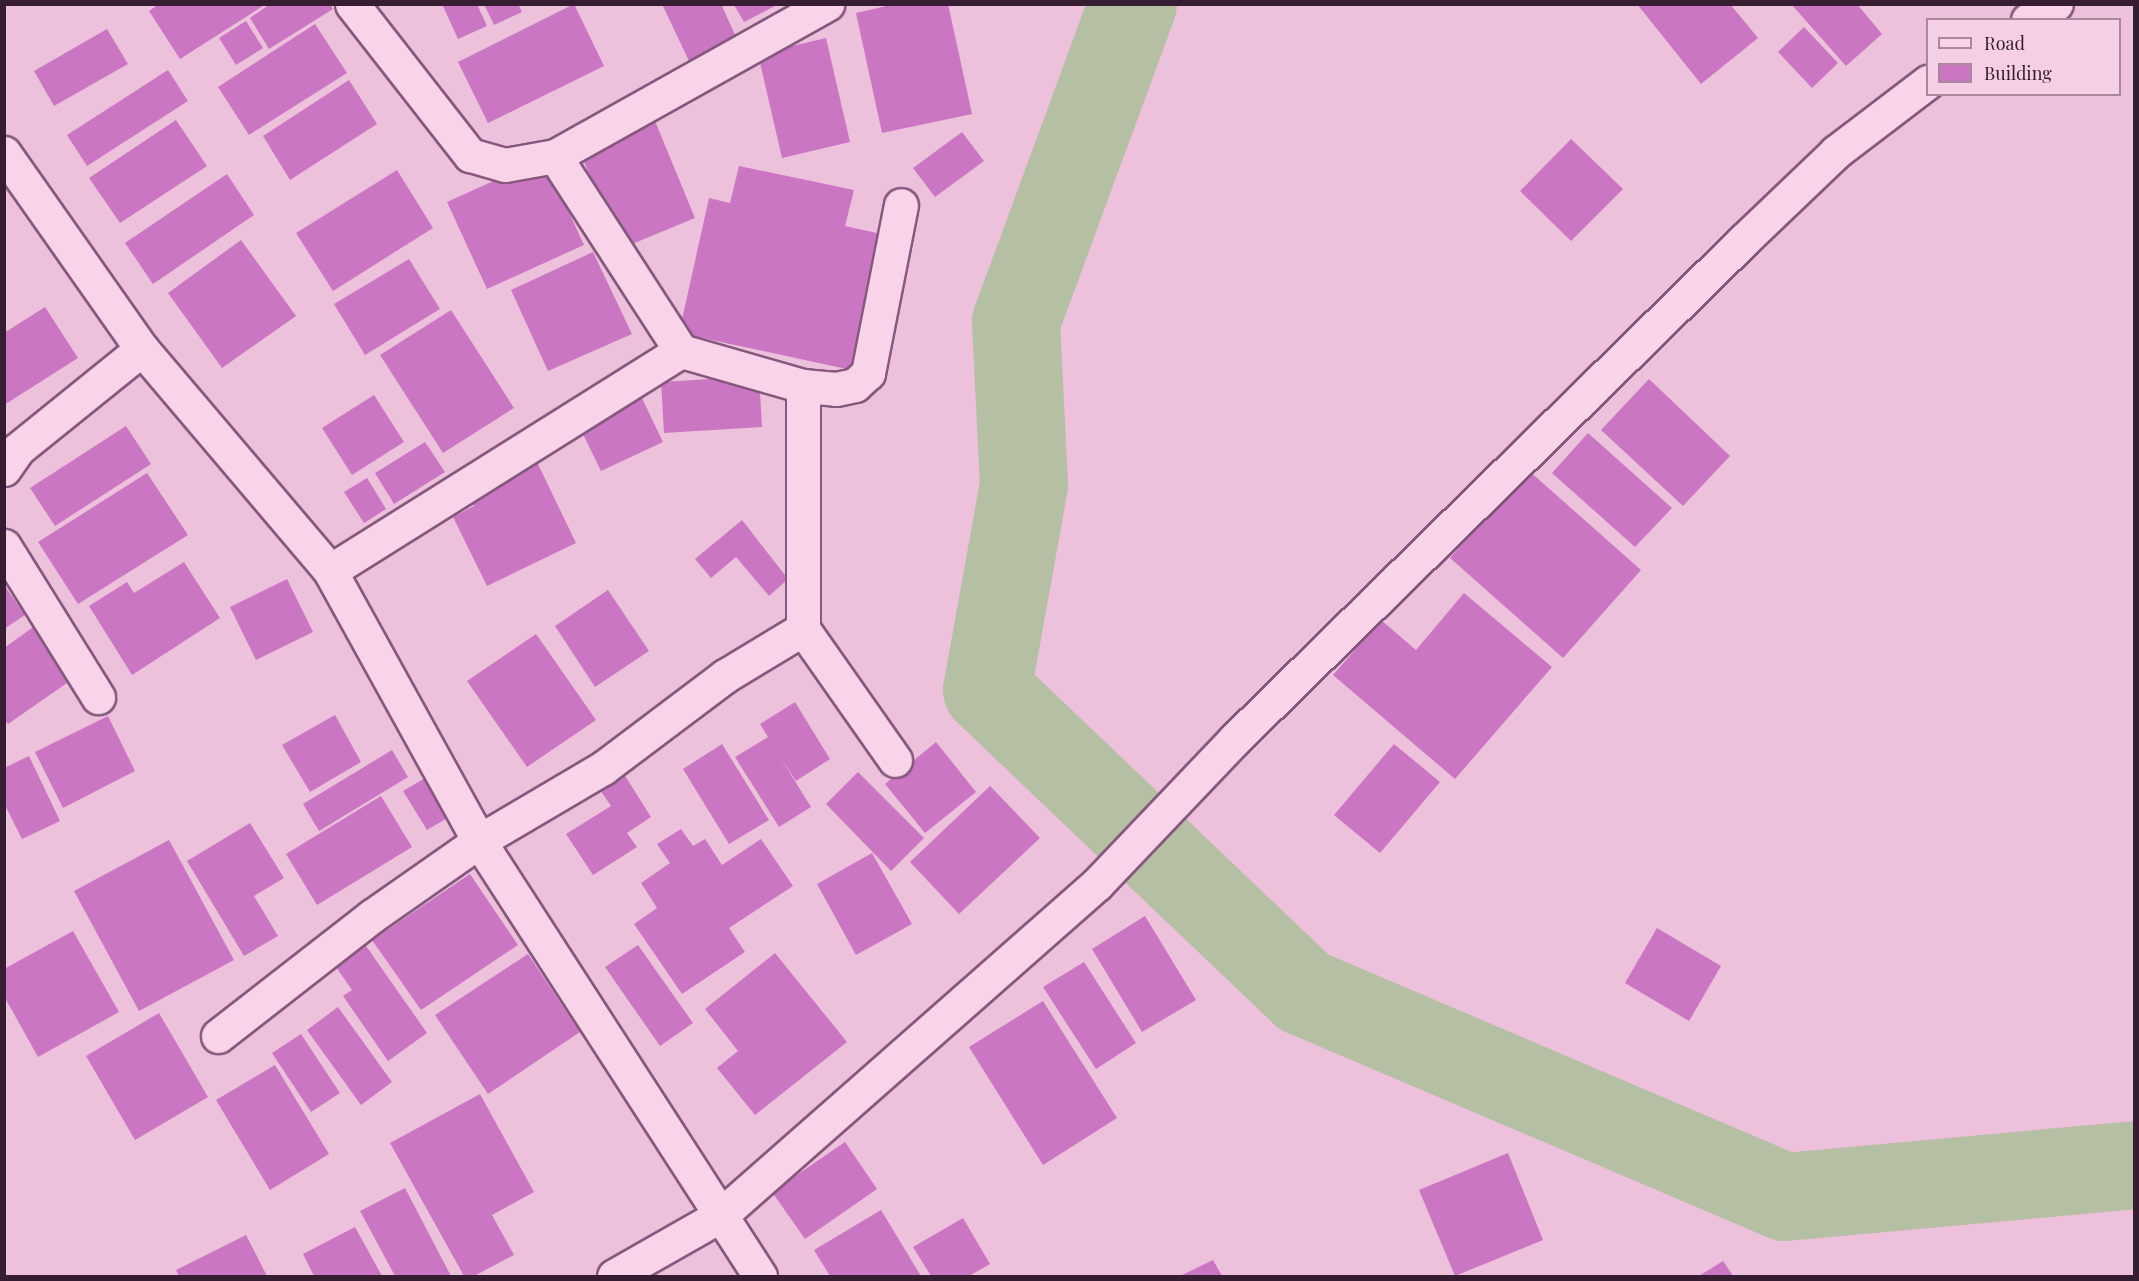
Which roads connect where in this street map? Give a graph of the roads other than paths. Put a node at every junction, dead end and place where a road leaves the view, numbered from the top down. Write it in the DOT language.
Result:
graph roads {
  1 [pos="352,4"];
  2 [pos="827,4"];
  3 [pos="2056,4"];
  4 [pos="2032,18"];
  5 [pos="1926,84"];
  6 [pos="4,153"];
  7 [pos="555,156"];
  8 [pos="901,206"];
  9 [pos="142,348"];
  10 [pos="681,351"];
  11 [pos="803,386"];
  12 [pos="4,469"];
  13 [pos="4,546"];
  14 [pos="330,571"];
  15 [pos="803,629"];
  16 [pos="98,697"];
  17 [pos="895,760"];
  18 [pos="479,841"];
  19 [pos="218,1036"];
  20 [pos="721,1215"];
  21 [pos="614,1276"];
  22 [pos="760,1276"];
  1 -- 7 [label="street"];
  2 -- 7 [label="street"];
  3 -- 4 [label="street"];
  5 -- 20 [label="street"];
  6 -- 9 [label="street"];
  7 -- 10 [label="street"];
  8 -- 11 [label="street"];
  9 -- 12 [label="street"];
  9 -- 14 [label="street"];
  10 -- 11 [label="street"];
  10 -- 14 [label="street"];
  11 -- 15 [label="street"];
  13 -- 16 [label="street"];
  14 -- 18 [label="street"];
  15 -- 17 [label="street"];
  15 -- 18 [label="street"];
  18 -- 19 [label="street"];
  18 -- 20 [label="street"];
  20 -- 21 [label="street"];
  20 -- 22 [label="street"];
}
